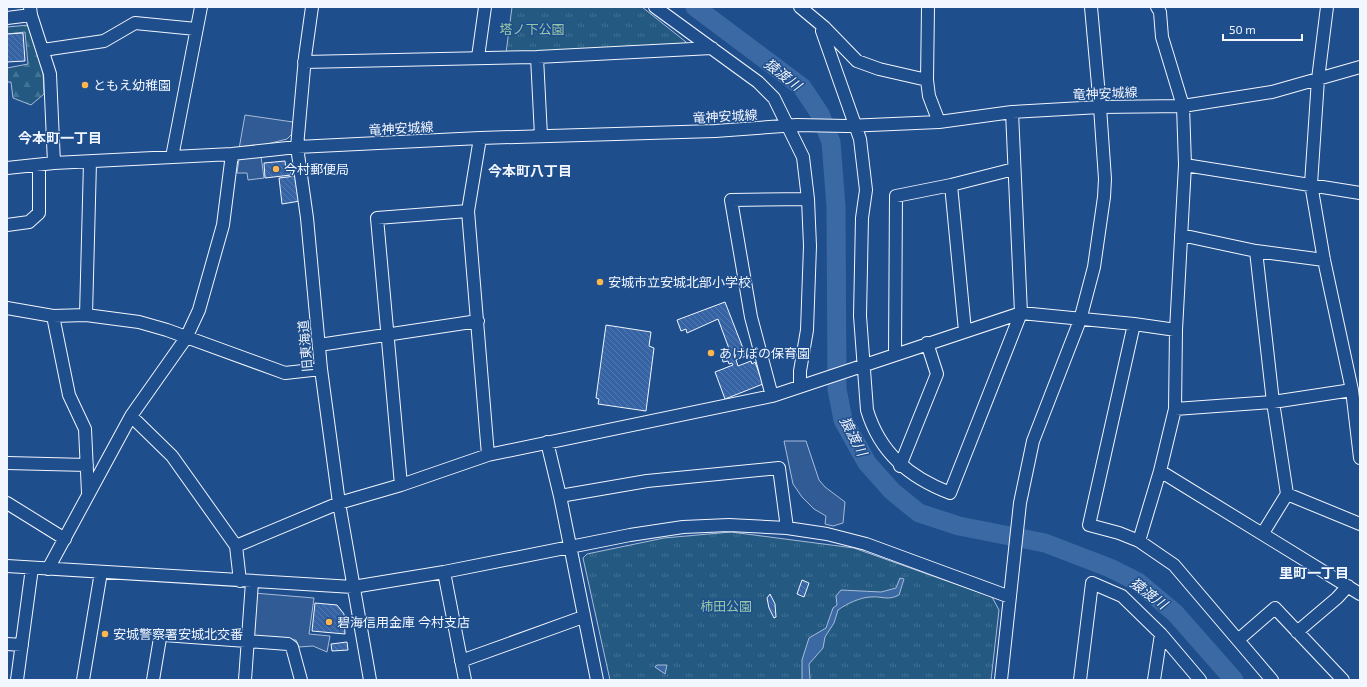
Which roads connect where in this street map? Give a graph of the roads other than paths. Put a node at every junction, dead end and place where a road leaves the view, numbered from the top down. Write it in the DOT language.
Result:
graph roads {
  1 [pos="200,7"];
  2 [pos="312,7"];
  3 [pos="485,7"];
  4 [pos="655,7"];
  5 [pos="800,7"];
  6 [pos="928,7"];
  7 [pos="1091,7"];
  8 [pos="1157,7"];
  9 [pos="1327,7"];
  10 [pos="30,11"];
  11 [pos="7,18"];
  12 [pos="824,27"];
  13 [pos="196,29"];
  14 [pos="712,48"];
  15 [pos="43,50"];
  16 [pos="478,57"];
  17 [pos="537,57"];
  18 [pos="304,62"];
  19 [pos="1360,67"];
  20 [pos="1318,79"];
  21 [pos="927,80"];
  22 [pos="1183,106"];
  23 [pos="1100,107"];
  24 [pos="1012,112"];
  25 [pos="938,122"];
  26 [pos="851,125"];
  27 [pos="792,126"];
  28 [pos="541,136"];
  29 [pos="480,138"];
  30 [pos="298,147"];
  31 [pos="232,154"];
  32 [pos="172,157"];
  33 [pos="90,162"];
  34 [pos="54,163"];
  35 [pos="39,165"];
  36 [pos="1185,165"];
  37 [pos="7,168"];
  38 [pos="1014,169"];
  39 [pos="1311,184"];
  40 [pos="951,185"];
  41 [pos="1360,193"];
  42 [pos="808,198"];
  43 [pos="468,211"];
  44 [pos="7,225"];
  45 [pos="1181,235"];
  46 [pos="1256,251"];
  47 [pos="1324,260"];
  48 [pos="7,308"];
  49 [pos="1021,313"];
  50 [pos="86,315"];
  51 [pos="53,316"];
  52 [pos="1080,320"];
  53 [pos="478,321"];
  54 [pos="1134,324"];
  55 [pos="1176,330"];
  56 [pos="964,331"];
  57 [pos="389,336"];
  58 [pos="186,338"];
  59 [pos="927,344"];
  60 [pos="319,345"];
  61 [pos="895,354"];
  62 [pos="860,365"];
  63 [pos="321,369"];
  64 [pos="804,384"];
  65 [pos="1352,390"];
  66 [pos="772,396"];
  67 [pos="1273,402"];
  68 [pos="1175,409"];
  69 [pos="131,416"];
  70 [pos="547,442"];
  71 [pos="488,455"];
  72 [pos="1360,458"];
  73 [pos="7,463"];
  74 [pos="87,465"];
  75 [pos="900,466"];
  76 [pos="1160,471"];
  77 [pos="402,485"];
  78 [pos="88,493"];
  79 [pos="1287,494"];
  80 [pos="560,496"];
  81 [pos="7,503"];
  82 [pos="339,503"];
  83 [pos="1360,524"];
  84 [pos="787,528"];
  85 [pos="1262,533"];
  86 [pos="65,539"];
  87 [pos="1139,541"];
  88 [pos="236,546"];
  89 [pos="569,549"];
  90 [pos="7,566"];
  91 [pos="32,568"];
  92 [pos="48,569"];
  93 [pos="101,572"];
  94 [pos="444,572"];
  95 [pos="246,581"];
  96 [pos="1348,586"];
  97 [pos="353,587"];
  98 [pos="1360,594"];
  99 [pos="1010,596"];
  100 [pos="583,617"];
  101 [pos="1297,632"];
  102 [pos="1160,634"];
  103 [pos="1238,640"];
  104 [pos="248,641"];
  105 [pos="7,644"];
  106 [pos="22,645"];
  107 [pos="461,661"];
  108 [pos="17,680"];
  109 [pos="83,680"];
  110 [pos="153,680"];
  111 [pos="245,680"];
  112 [pos="301,680"];
  113 [pos="370,680"];
  114 [pos="465,680"];
  115 [pos="596,680"];
  116 [pos="1001,680"];
  117 [pos="1080,680"];
  118 [pos="1154,680"];
  119 [pos="1200,680"];
  120 [pos="1272,680"];
  121 [pos="1343,680"];
  1 -- 13 [label="street"];
  2 -- 18 [label="street, 旧東海道"];
  3 -- 16 [label="street"];
  4 -- 14 [label="street"];
  5 -- 12 [label="street"];
  6 -- 21 [label="street"];
  7 -- 23 [label="street"];
  8 -- 22 [label="street"];
  9 -- 20 [label="street"];
  10 -- 11 [label="street"];
  10 -- 15 [label="street"];
  12 -- 21 [label="street"];
  12 -- 26 [label="street"];
  13 -- 15 [label="street"];
  13 -- 32 [label="street"];
  14 -- 17 [label="street"];
  14 -- 27 [label="street"];
  15 -- 34 [label="street"];
  16 -- 17 [label="street"];
  16 -- 18 [label="street"];
  17 -- 28 [label="street"];
  18 -- 30 [label="street, 旧東海道"];
  19 -- 20 [label="street, 竜神安城線"];
  20 -- 22 [label="street, 竜神安城線"];
  20 -- 39 [label="street"];
  21 -- 25 [label="street"];
  22 -- 23 [label="street, 竜神安城線"];
  22 -- 36 [label="street"];
  23 -- 24 [label="street, 竜神安城線"];
  23 -- 52 [label="street"];
  24 -- 25 [label="street, 竜神安城線"];
  24 -- 38 [label="street"];
  25 -- 26 [label="street, 竜神安城線"];
  26 -- 27 [label="street, 竜神安城線"];
  26 -- 62 [label="street"];
  27 -- 28 [label="street, 竜神安城線"];
  27 -- 42 [label="street"];
  28 -- 29 [label="street, 竜神安城線"];
  29 -- 30 [label="street, 竜神安城線"];
  29 -- 43 [label="street"];
  30 -- 31 [label="street, 竜神安城線"];
  30 -- 60 [label="street, 旧東海道"];
  31 -- 32 [label="street, 竜神安城線"];
  31 -- 58 [label="street"];
  32 -- 33 [label="street, 竜神安城線"];
  33 -- 34 [label="street, 竜神安城線"];
  33 -- 50 [label="street"];
  34 -- 35 [label="street, 竜神安城線"];
  35 -- 37 [label="street, 竜神安城線"];
  35 -- 44 [label="street"];
  36 -- 39 [label="street"];
  36 -- 45 [label="street"];
  38 -- 40 [label="street"];
  38 -- 49 [label="street"];
  39 -- 41 [label="street"];
  39 -- 47 [label="street"];
  40 -- 56 [label="street"];
  40 -- 61 [label="street"];
  42 -- 64 [label="street"];
  42 -- 66 [label="street"];
  43 -- 53 [label="street"];
  43 -- 57 [label="street"];
  45 -- 46 [label="street"];
  45 -- 55 [label="street"];
  46 -- 47 [label="street"];
  46 -- 67 [label="street"];
  47 -- 65 [label="street"];
  48 -- 51 [label="street"];
  49 -- 52 [label="street"];
  49 -- 56 [label="street"];
  49 -- 75 [label="street"];
  50 -- 51 [label="street"];
  50 -- 58 [label="street"];
  51 -- 74 [label="street"];
  52 -- 54 [label="street"];
  52 -- 99 [label="street"];
  53 -- 57 [label="street"];
  53 -- 71 [label="street"];
  54 -- 55 [label="street"];
  54 -- 87 [label="street"];
  55 -- 68 [label="street"];
  56 -- 59 [label="street"];
  57 -- 60 [label="street"];
  57 -- 77 [label="street"];
  58 -- 63 [label="street"];
  58 -- 69 [label="street"];
  59 -- 61 [label="street"];
  59 -- 75 [label="street"];
  60 -- 63 [label="street, 旧東海道"];
  61 -- 62 [label="street"];
  62 -- 64 [label="street"];
  62 -- 75 [label="street"];
  63 -- 82 [label="street, 旧東海道"];
  64 -- 66 [label="street"];
  65 -- 67 [label="street"];
  65 -- 72 [label="street"];
  66 -- 70 [label="street"];
  67 -- 68 [label="street"];
  67 -- 79 [label="street"];
  68 -- 76 [label="street"];
  69 -- 78 [label="street"];
  69 -- 88 [label="street"];
  70 -- 71 [label="street"];
  70 -- 80 [label="street"];
  71 -- 77 [label="street"];
  73 -- 74 [label="street"];
  74 -- 78 [label="street"];
  76 -- 85 [label="street"];
  76 -- 87 [label="street"];
  77 -- 82 [label="street"];
  78 -- 86 [label="street"];
  79 -- 83 [label="street"];
  79 -- 85 [label="street"];
  80 -- 84 [label="street"];
  80 -- 89 [label="street"];
  81 -- 86 [label="street"];
  82 -- 88 [label="street"];
  82 -- 97 [label="street, 旧東海道"];
  84 -- 89 [label="street"];
  84 -- 99 [label="street"];
  85 -- 96 [label="street"];
  86 -- 92 [label="street"];
  87 -- 103 [label="street"];
  88 -- 95 [label="street"];
  89 -- 94 [label="street"];
  89 -- 100 [label="street"];
  90 -- 91 [label="street"];
  91 -- 92 [label="street"];
  91 -- 106 [label="street"];
  92 -- 93 [label="street"];
  93 -- 95 [label="street"];
  93 -- 109 [label="street"];
  94 -- 97 [label="street"];
  94 -- 107 [label="street"];
  95 -- 97 [label="street"];
  95 -- 104 [label="street"];
  96 -- 98 [label="street"];
  96 -- 101 [label="street"];
  97 -- 113 [label="street, 旧東海道"];
  99 -- 116 [label="street"];
  100 -- 107 [label="street"];
  100 -- 115 [label="street"];
  101 -- 103 [label="street"];
  101 -- 121 [label="street"];
  102 -- 117 [label="street"];
  102 -- 118 [label="street"];
  102 -- 119 [label="street"];
  103 -- 120 [label="street"];
  104 -- 110 [label="street"];
  104 -- 111 [label="street"];
  104 -- 112 [label="street"];
  105 -- 106 [label="street"];
  106 -- 108 [label="street"];
  107 -- 114 [label="street"];
}
